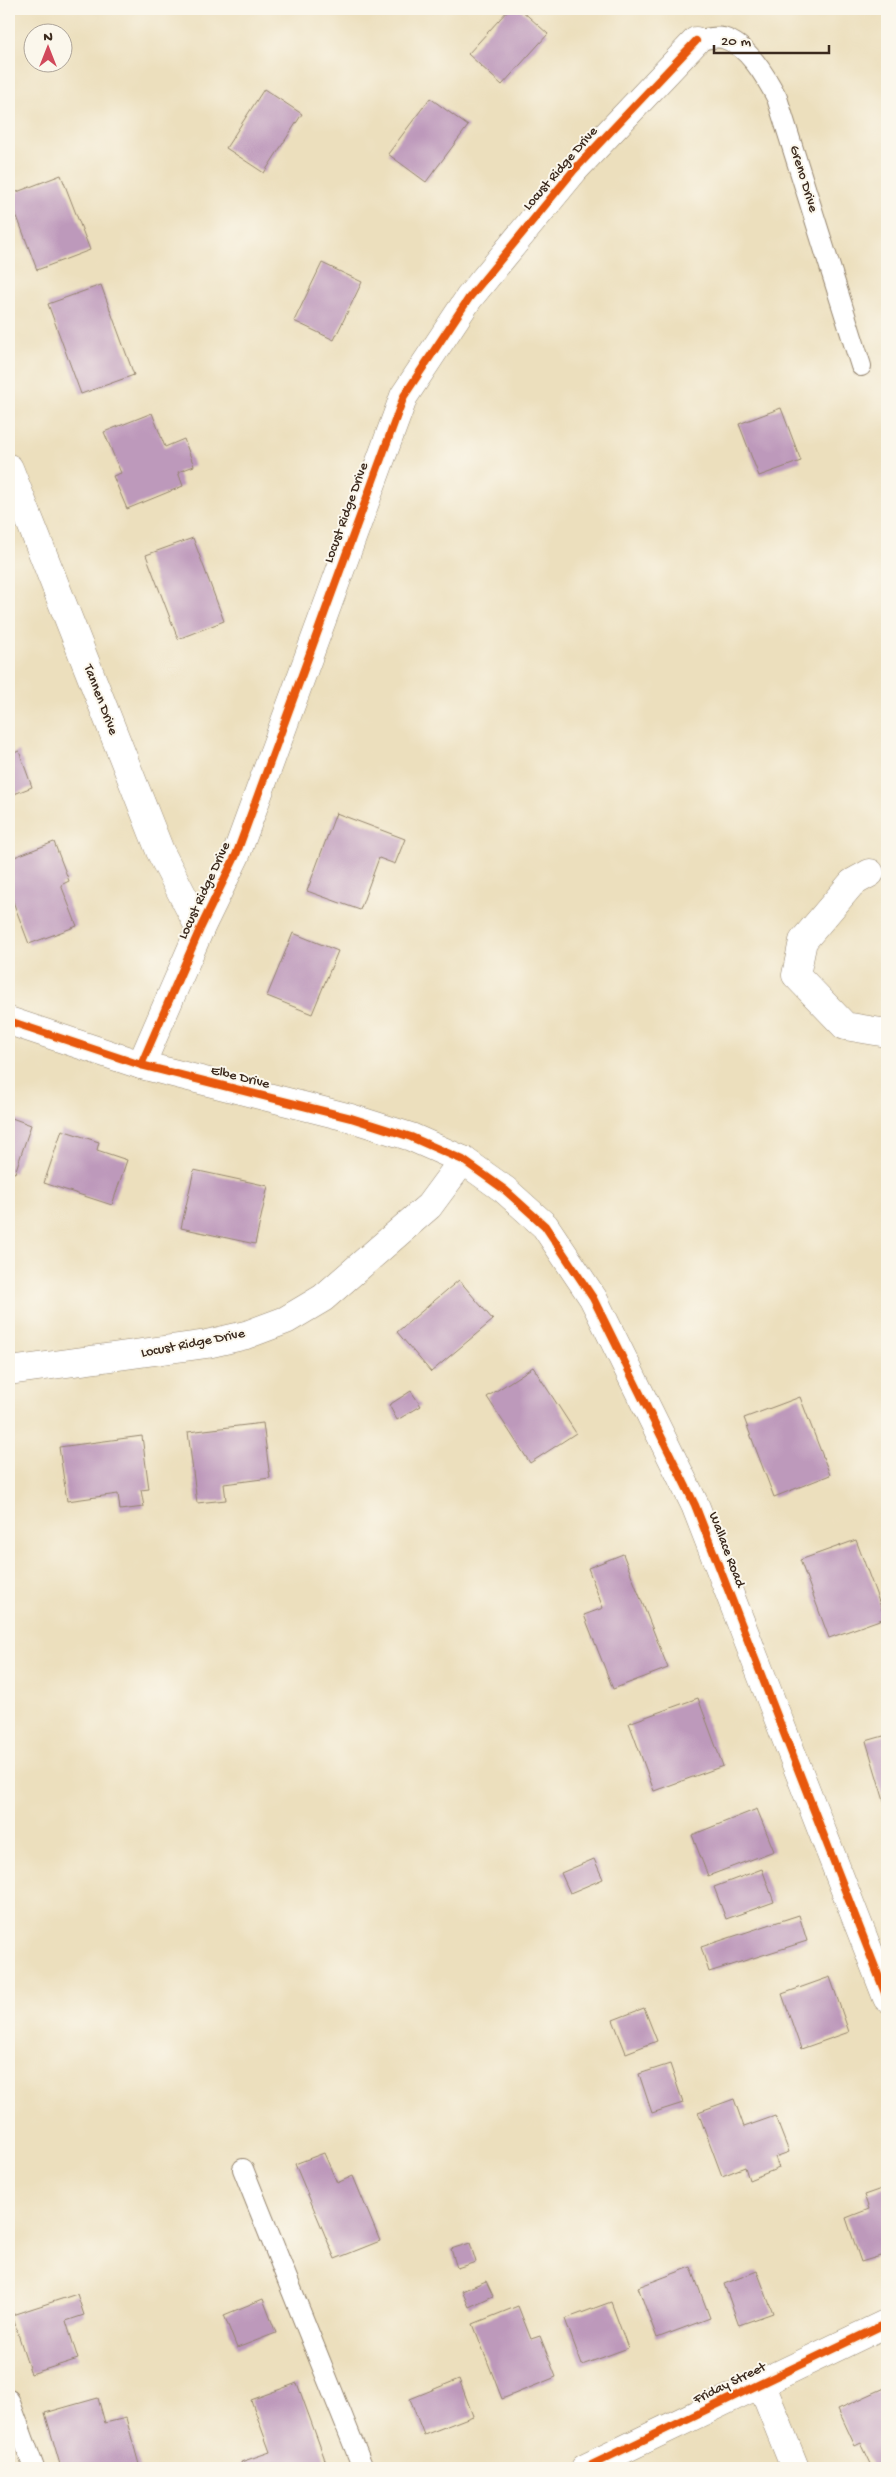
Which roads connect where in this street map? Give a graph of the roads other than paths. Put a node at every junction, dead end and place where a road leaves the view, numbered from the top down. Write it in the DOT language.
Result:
graph roads {
  1 [pos="696,41"];
  2 [pos="862,366"];
  3 [pos="9,468"];
  4 [pos="870,873"];
  5 [pos="200,929"];
  6 [pos="9,1022"];
  7 [pos="887,1033"];
  8 [pos="141,1065"];
  9 [pos="463,1160"];
  10 [pos="9,1370"];
  11 [pos="887,1998"];
  12 [pos="243,2169"];
  13 [pos="887,2322"];
  14 [pos="761,2383"];
  15 [pos="9,2400"];
  16 [pos="34,2468"];
  17 [pos="363,2468"];
  18 [pos="585,2468"];
  19 [pos="795,2468"];
  1 -- 2 [label="lane, Greno Drive"];
  1 -- 5 [label="street, Locust Ridge Drive"];
  3 -- 5 [label="street, Tannen Drive"];
  4 -- 7 [label="street"];
  5 -- 8 [label="street, Locust Ridge Drive"];
  6 -- 8 [label="street, Elbe Drive"];
  8 -- 9 [label="street, Elbe Drive"];
  9 -- 10 [label="street, Locust Ridge Drive"];
  9 -- 11 [label="street, Wallace Road"];
  12 -- 17 [label="lane"];
  13 -- 14 [label="street, Friday Street"];
  14 -- 18 [label="street, Friday Street"];
  14 -- 19 [label="street"];
  15 -- 16 [label="lane"];
}
